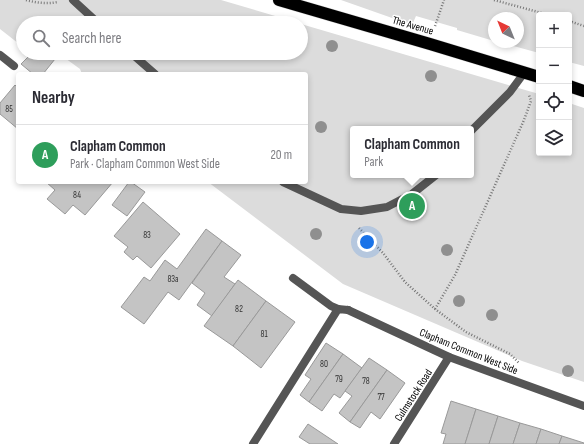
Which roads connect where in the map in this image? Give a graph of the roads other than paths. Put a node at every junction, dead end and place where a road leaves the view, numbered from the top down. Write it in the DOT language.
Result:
graph roads {
  1 [pos="73,0"];
  2 [pos="279,0"];
  3 [pos="90,16"];
  4 [pos="0,55"];
  5 [pos="139,60"];
  6 [pos="14,66"];
  7 [pos="153,72"];
  8 [pos="524,73"];
  9 [pos="536,77"];
  10 [pos="572,87"];
  11 [pos="584,91"];
  12 [pos="474,128"];
  13 [pos="432,178"];
  14 [pos="287,184"];
  15 [pos="293,278"];
  16 [pos="338,309"];
  17 [pos="449,357"];
  18 [pos="584,406"];
  19 [pos="253,444"];
  20 [pos="394,444"];
  1 -- 3 [label="street"];
  2 -- 8 [label="highway, The Avenue"];
  4 -- 6 [label="street"];
  5 -- 7 [label="street"];
  8 -- 9 [label="highway, The Avenue"];
  8 -- 12 [label="street"];
  10 -- 11 [label="highway"];
  13 -- 14 [label="street"];
  15 -- 16 [label="street"];
  16 -- 17 [label="street, Clapham Common West Side"];
  16 -- 19 [label="street"];
  17 -- 18 [label="street, Clapham Common West Side"];
  17 -- 20 [label="street, Culmstock Road"];
}
